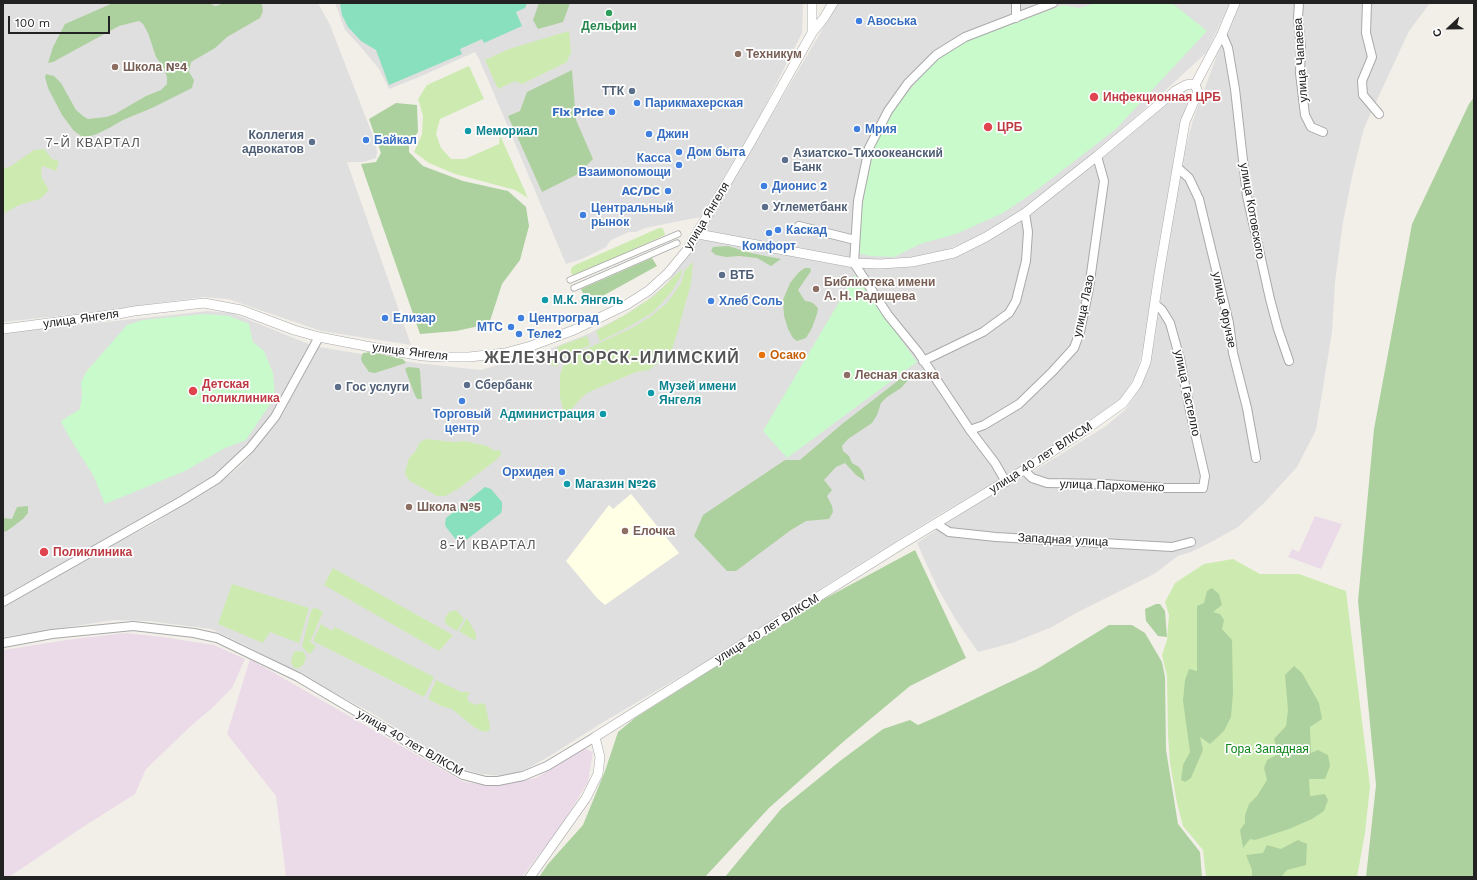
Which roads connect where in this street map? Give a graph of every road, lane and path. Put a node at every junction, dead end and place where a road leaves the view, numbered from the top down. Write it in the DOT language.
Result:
graph roads {
  1 [pos="812,3"];
  2 [pos="833,3"];
  3 [pos="1016,3"];
  4 [pos="1053,3"];
  5 [pos="1235,3"];
  6 [pos="1299,3"];
  7 [pos="1367,3"];
  8 [pos="1016,18"];
  9 [pos="812,33"];
  10 [pos="1222,34"];
  11 [pos="1195,85"];
  12 [pos="1379,114"];
  13 [pos="1323,132"];
  14 [pos="1097,156"];
  15 [pos="1178,168"];
  16 [pos="1025,213"];
  17 [pos="800,226"];
  18 [pos="678,234"];
  19 [pos="698,234"];
  20 [pos="856,240"];
  21 [pos="677,243"];
  22 [pos="854,264"];
  23 [pos="570,280"];
  24 [pos="574,288"];
  25 [pos="1155,304"];
  26 [pos="3,329"];
  27 [pos="319,337"];
  28 [pos="923,361"];
  29 [pos="1289,361"];
  30 [pos="970,430"];
  31 [pos="1256,458"];
  32 [pos="1024,470"];
  33 [pos="1006,482"];
  34 [pos="1203,488"];
  35 [pos="937,524"];
  36 [pos="1191,542"];
  37 [pos="3,602"];
  38 [pos="3,643"];
  39 [pos="595,737"];
  40 [pos="530,877"];
  1 -- 9 [label="street"];
  2 -- 9 [label="street, улица Янгеля"];
  3 -- 8 [label="street"];
  4 -- 8 [label="street"];
  5 -- 10 [label="street, улица 40 лет ВЛКСМ"];
  6 -- 13 [label="street, улица Чапаева"];
  7 -- 12 [label="street"];
  8 -- 20 [label="street"];
  9 -- 19 [label="street, улица Янгеля"];
  10 -- 11 [label="street, улица 40 лет ВЛКСМ"];
  10 -- 29 [label="street, улица Котовского"];
  11 -- 14 [label="street"];
  11 -- 15 [label="street, улица 40 лет ВЛКСМ"];
  14 -- 16 [label="street"];
  14 -- 30 [label="street, улица Лазо"];
  15 -- 25 [label="street, улица 40 лет ВЛКСМ"];
  15 -- 31 [label="street, улица Фрунзе"];
  16 -- 22 [label="street"];
  16 -- 28 [label="street"];
  17 -- 20 [label="street"];
  18 -- 23 [label="street"];
  19 -- 22 [label="street"];
  19 -- 27 [label="street, улица Янгеля"];
  20 -- 22 [label="street"];
  21 -- 24 [label="street"];
  22 -- 28 [label="street"];
  25 -- 32 [label="street, улица 40 лет ВЛКСМ"];
  25 -- 34 [label="street, улица Гастелло"];
  26 -- 27 [label="street, улица Янгеля"];
  27 -- 37 [label="street"];
  28 -- 30 [label="street"];
  30 -- 33 [label="street"];
  32 -- 33 [label="street, улица 40 лет ВЛКСМ"];
  32 -- 34 [label="street, улица Пархоменко"];
  33 -- 35 [label="street, улица 40 лет ВЛКСМ"];
  35 -- 36 [label="street, Западная улица"];
  35 -- 39 [label="street, улица 40 лет ВЛКСМ"];
  38 -- 39 [label="street, улица 40 лет ВЛКСМ"];
  39 -- 40 [label="street"];
}
